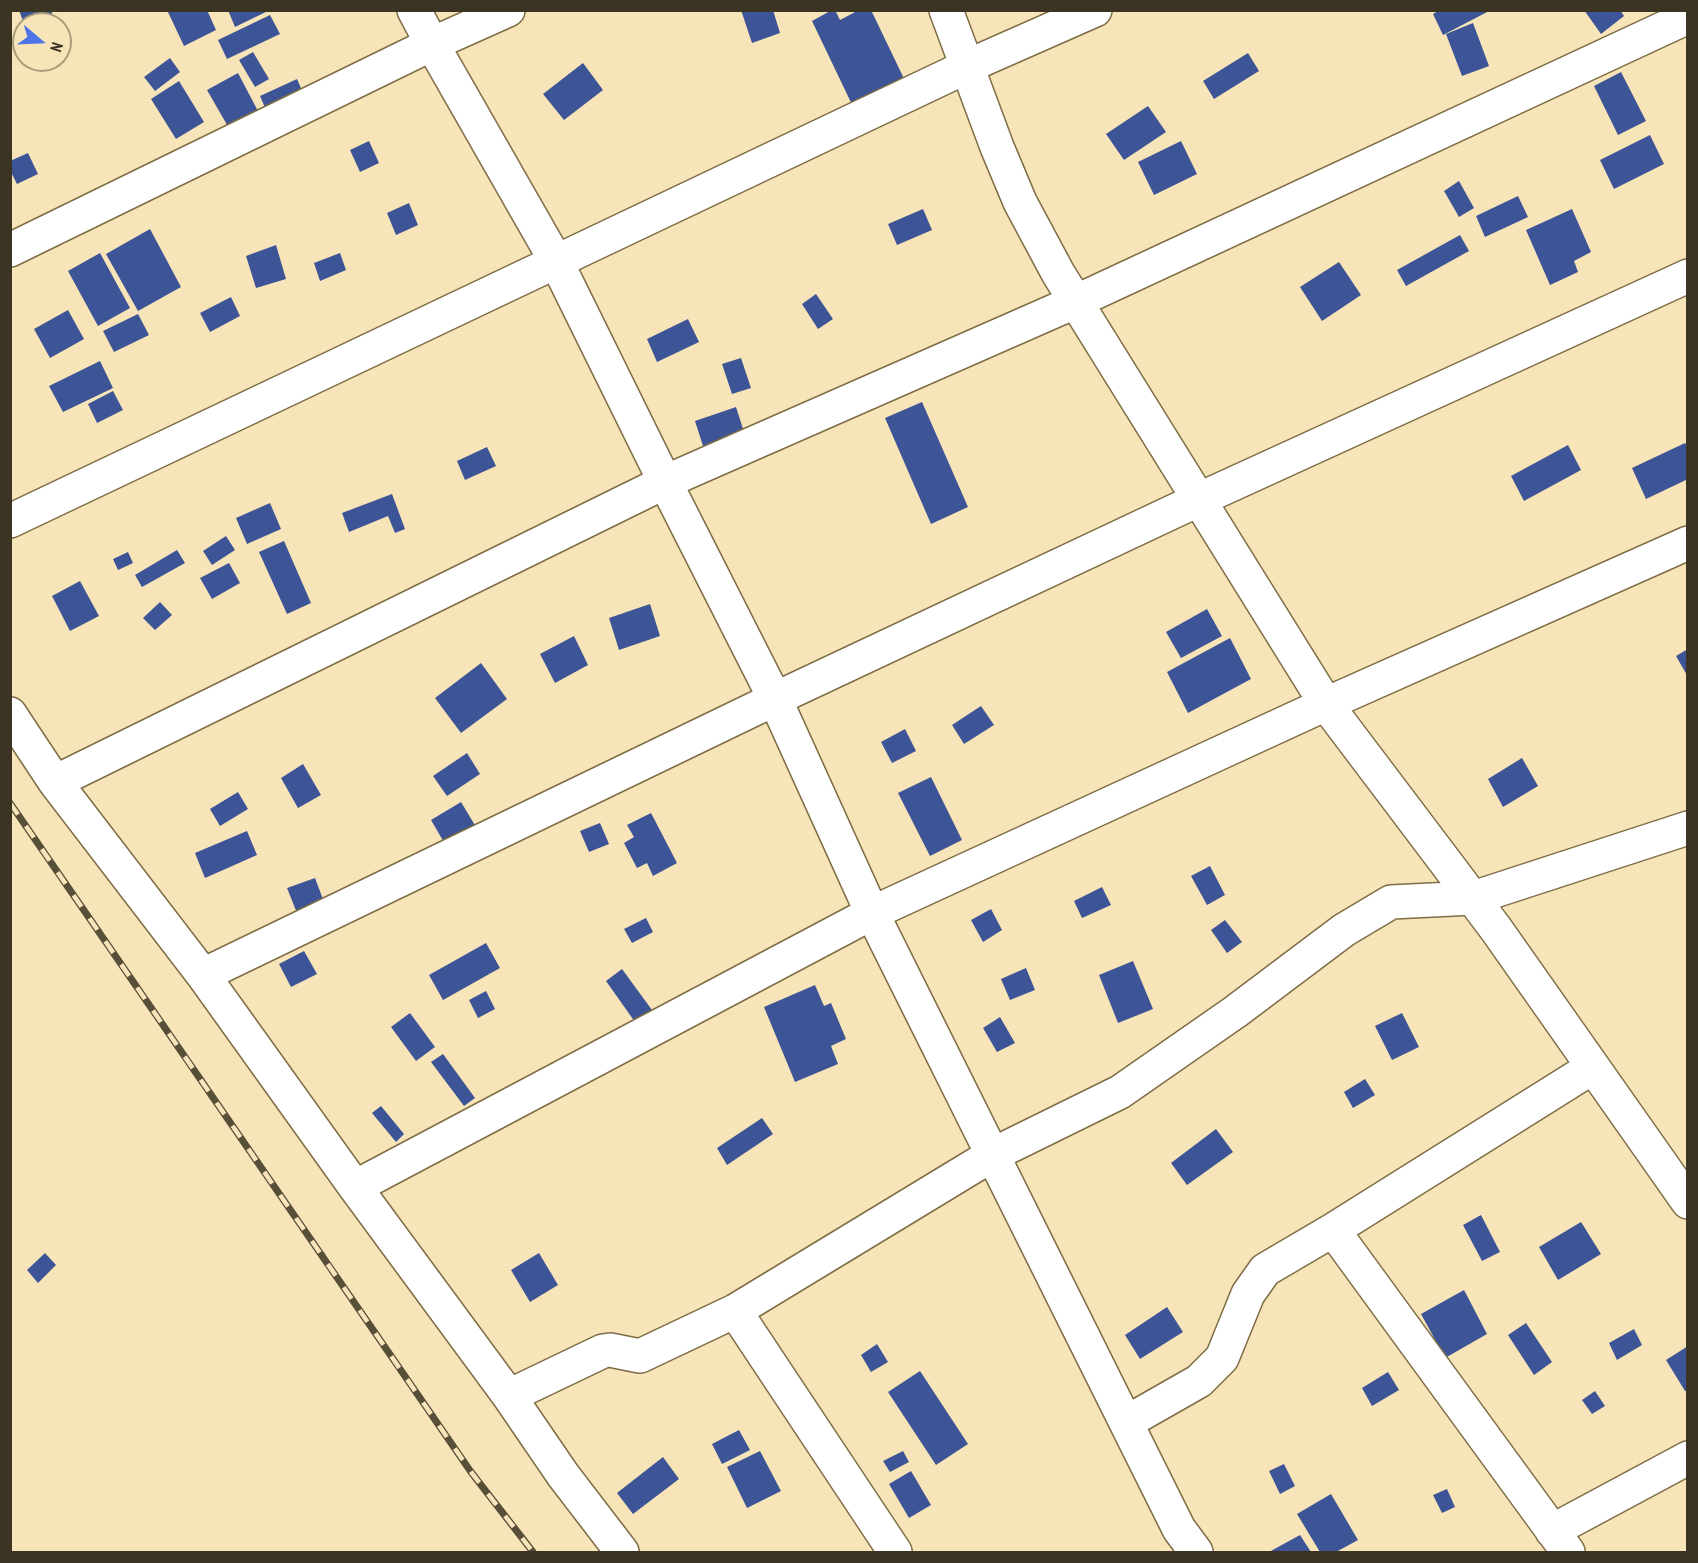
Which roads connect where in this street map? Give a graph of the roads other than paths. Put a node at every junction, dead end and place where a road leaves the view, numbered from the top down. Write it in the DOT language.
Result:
graph roads {
  1 [pos="414,10"];
  2 [pos="508,10"];
  3 [pos="946,10"];
  4 [pos="1095,10"];
  5 [pos="1688,17"];
  6 [pos="432,44"];
  7 [pos="968,66"];
  8 [pos="10,250"];
  9 [pos="556,261"];
  10 [pos="1688,276"];
  11 [pos="1077,301"];
  12 [pos="665,482"];
  13 [pos="1200,499"];
  14 [pos="10,521"];
  15 [pos="1688,543"];
  16 [pos="775,699"];
  17 [pos="1326,704"];
  18 [pos="10,714"];
  19 [pos="55,782"];
  20 [pos="1688,828"];
  21 [pos="1473,898"];
  22 [pos="872,914"];
  23 [pos="203,975"];
  24 [pos="1593,1067"];
  25 [pos="992,1155"];
  26 [pos="355,1187"];
  27 [pos="1688,1202"];
  28 [pos="1333,1230"];
  29 [pos="735,1311"];
  30 [pos="509,1396"];
  31 [pos="1127,1422"];
  32 [pos="1688,1458"];
  33 [pos="1560,1542"];
  34 [pos="622,1552"];
  35 [pos="895,1552"];
  36 [pos="1196,1552"];
  1 -- 6 [label="street"];
  2 -- 6 [label="street"];
  3 -- 7 [label="street"];
  4 -- 7 [label="street"];
  5 -- 11 [label="street"];
  6 -- 8 [label="street"];
  6 -- 9 [label="street"];
  7 -- 9 [label="street"];
  7 -- 11 [label="street"];
  9 -- 12 [label="street"];
  9 -- 14 [label="street"];
  10 -- 13 [label="street"];
  11 -- 12 [label="street"];
  11 -- 13 [label="street"];
  12 -- 16 [label="street"];
  12 -- 19 [label="street"];
  13 -- 16 [label="street"];
  13 -- 17 [label="street"];
  15 -- 17 [label="street"];
  16 -- 22 [label="street"];
  16 -- 23 [label="street"];
  17 -- 21 [label="street"];
  17 -- 22 [label="street"];
  18 -- 19 [label="street"];
  19 -- 23 [label="street"];
  20 -- 21 [label="street"];
  21 -- 24 [label="street"];
  21 -- 25 [label="street"];
  22 -- 25 [label="street"];
  22 -- 26 [label="street"];
  23 -- 26 [label="street"];
  24 -- 27 [label="street"];
  24 -- 28 [label="street"];
  25 -- 29 [label="street"];
  25 -- 31 [label="street"];
  26 -- 30 [label="street"];
  28 -- 31 [label="street"];
  28 -- 33 [label="street"];
  29 -- 30 [label="street"];
  29 -- 35 [label="street"];
  30 -- 34 [label="street"];
  31 -- 36 [label="street"];
  32 -- 33 [label="street"];
}
